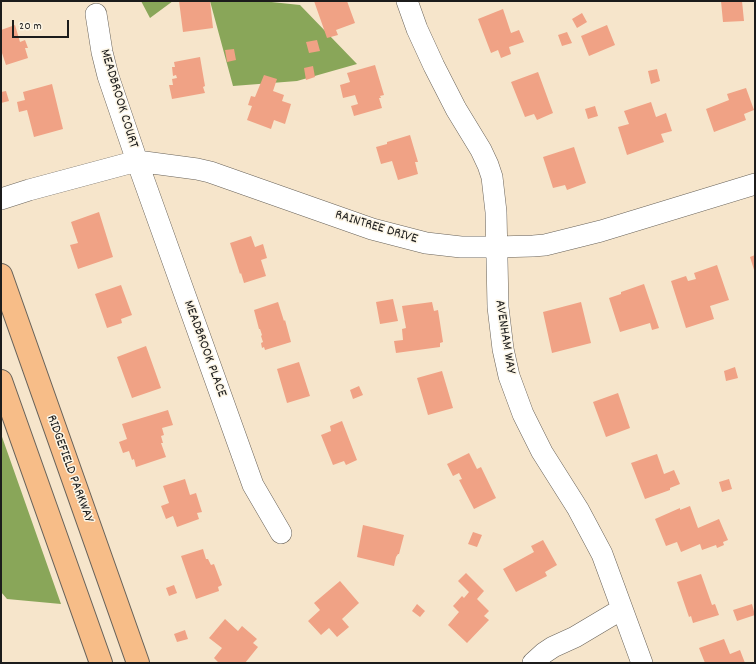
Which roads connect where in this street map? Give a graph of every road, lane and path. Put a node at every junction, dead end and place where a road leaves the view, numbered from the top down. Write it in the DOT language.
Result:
graph roads {
  1 [pos="407,1"];
  2 [pos="96,14"];
  3 [pos="137,161"];
  4 [pos="755,184"];
  5 [pos="1,199"];
  6 [pos="496,247"];
  7 [pos="1,275"];
  8 [pos="1,381"];
  9 [pos="281,533"];
  10 [pos="622,609"];
  11 [pos="100,663"];
  12 [pos="138,663"];
  13 [pos="533,663"];
  14 [pos="642,663"];
  1 -- 6 [label="street, AVENHAM WAY"];
  2 -- 3 [label="street, MEADBROOK COURT"];
  3 -- 5 [label="street, RAINTREE DRIVE"];
  3 -- 6 [label="street, RAINTREE DRIVE"];
  3 -- 9 [label="street, MEADBROOK PLACE"];
  4 -- 6 [label="street, RAINTREE DRIVE"];
  6 -- 10 [label="street, AVENHAM WAY"];
  7 -- 12 [label="main road, RIDGEFIELD PARKWAY"];
  8 -- 11 [label="main road"];
  10 -- 13 [label="street"];
  10 -- 14 [label="street, AVENHAM WAY"];
}
